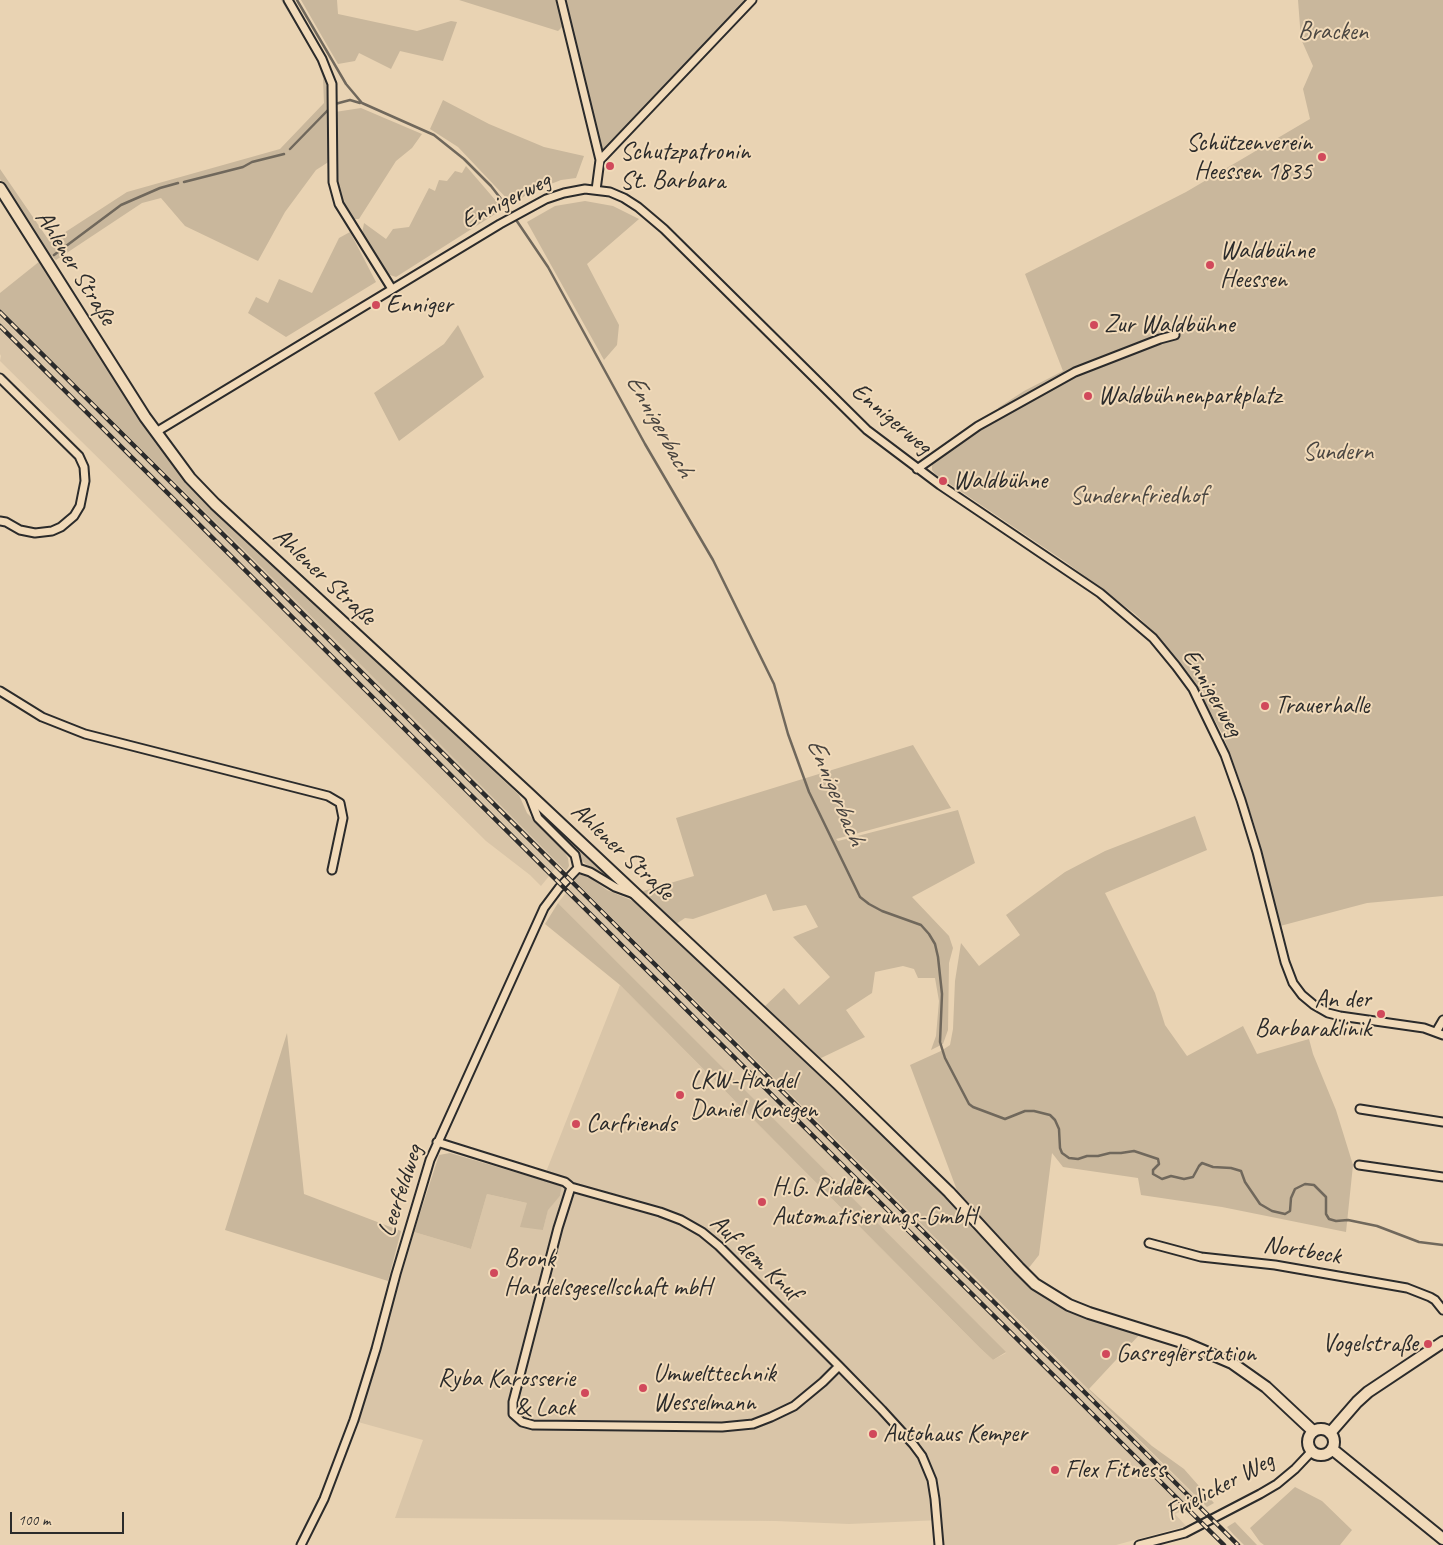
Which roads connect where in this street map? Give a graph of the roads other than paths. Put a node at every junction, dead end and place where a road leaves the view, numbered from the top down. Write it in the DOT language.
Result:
graph roads {
  1 [pos="288,0"];
  2 [pos="561,0"];
  3 [pos="752,0"];
  4 [pos="600,160"];
  5 [pos="0,188"];
  6 [pos="596,190"];
  7 [pos="392,289"];
  8 [pos="1175,335"];
  9 [pos="0,378"];
  10 [pos="156,432"];
  11 [pos="917,469"];
  12 [pos="0,521"];
  13 [pos="0,691"];
  14 [pos="528,793"];
  15 [pos="578,868"];
  16 [pos="332,870"];
  17 [pos="637,895"];
  18 [pos="1443,1020"];
  19 [pos="1439,1033"];
  20 [pos="1360,1109"];
  21 [pos="1443,1122"];
  22 [pos="437,1142"];
  23 [pos="1358,1165"];
  24 [pos="1443,1177"];
  25 [pos="571,1187"];
  26 [pos="1149,1243"];
  27 [pos="1443,1310"];
  28 [pos="1443,1342"];
  29 [pos="839,1366"];
  30 [pos="1314,1432"];
  31 [pos="1330,1433"];
  32 [pos="1332,1449"];
  33 [pos="1312,1451"];
  34 [pos="1443,1539"];
  35 [pos="301,1545"];
  36 [pos="939,1545"];
  37 [pos="1139,1545"];
  1 -- 7 [label="street"];
  2 -- 4 [label="street"];
  3 -- 4 [label="street"];
  4 -- 6 [label="street"];
  5 -- 10 [label="main road, Ahlener Straße"];
  6 -- 7 [label="street, Ennigerweg"];
  6 -- 11 [label="street, Ennigerweg"];
  7 -- 10 [label="street, Ennigerweg"];
  8 -- 11 [label="street"];
  9 -- 12 [label="street"];
  10 -- 14 [label="main road, Ahlener Straße"];
  11 -- 19 [label="street, Ennigerweg"];
  13 -- 16 [label="street"];
  14 -- 15 [label="street"];
  14 -- 17 [label="main road, Ahlener Straße"];
  15 -- 17 [label="street"];
  15 -- 22 [label="street, Leerfeldweg"];
  17 -- 30 [label="main road, Ahlener Straße"];
  18 -- 19 [label="street"];
  20 -- 21 [label="street"];
  22 -- 25 [label="street, Auf dem Knuf"];
  22 -- 35 [label="street, Leerfeldweg"];
  23 -- 24 [label="street"];
  25 -- 29 [label="street, Auf dem Knuf"];
  25 -- 29 [label="street"];
  26 -- 27 [label="street, Nortbeck"];
  28 -- 31 [label="main road"];
  29 -- 36 [label="street, Auf dem Knuf"];
  30 -- 31 [label="main road"];
  30 -- 33 [label="main road"];
  31 -- 32 [label="main road"];
  32 -- 33 [label="main road"];
  32 -- 34 [label="main road"];
  33 -- 37 [label="street, Frielicker Weg"];
}
